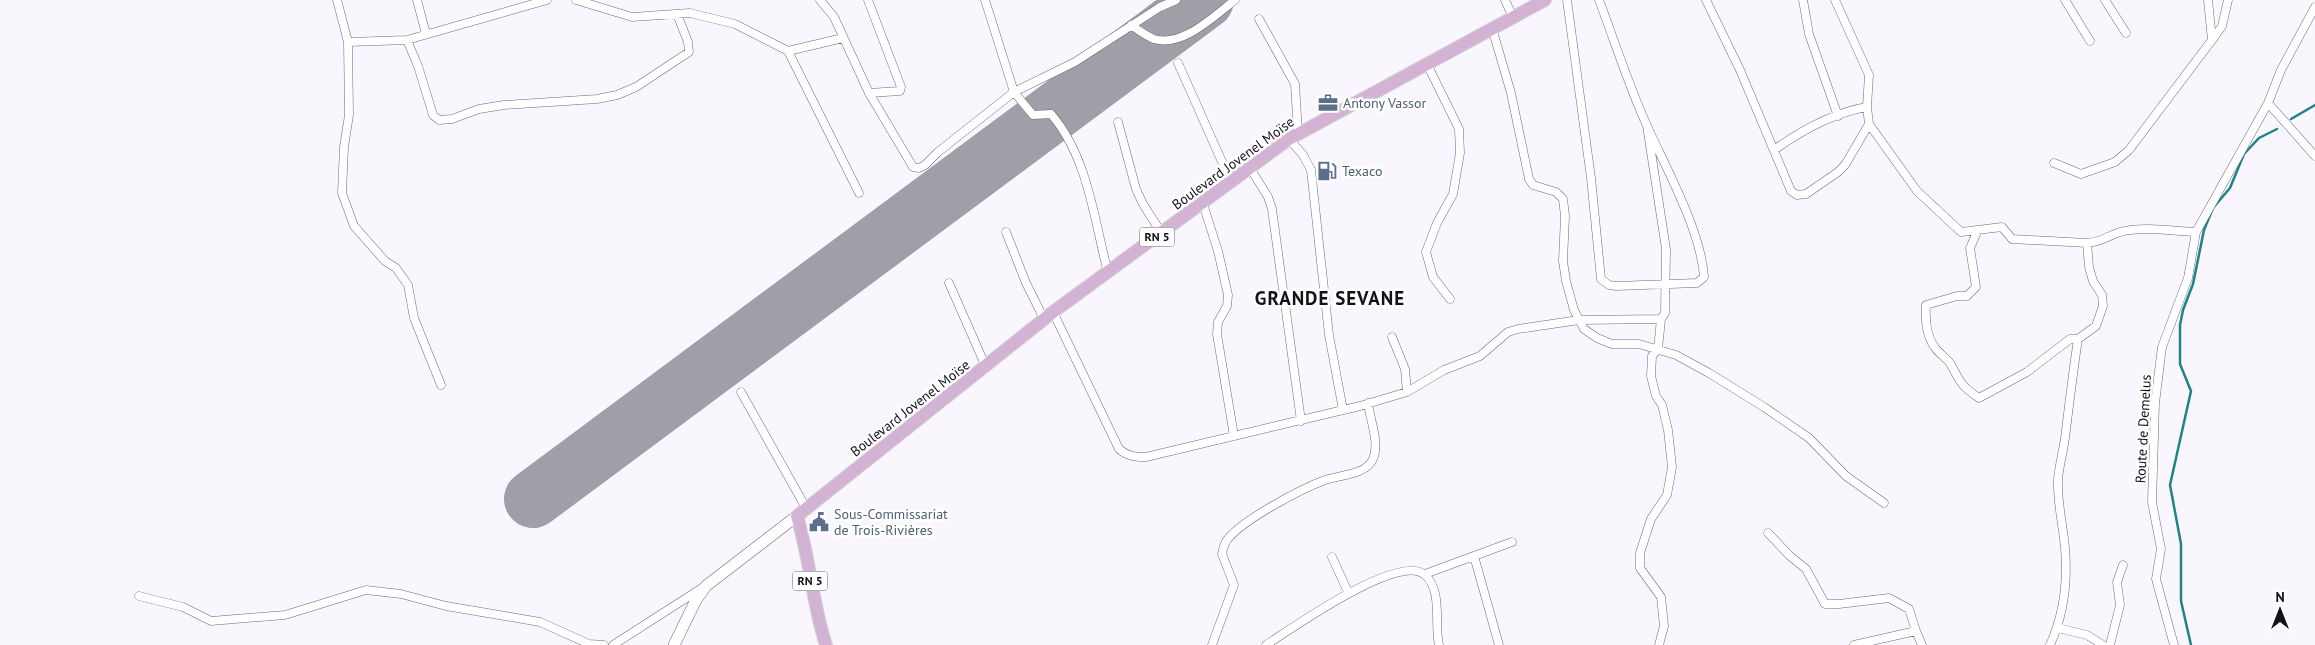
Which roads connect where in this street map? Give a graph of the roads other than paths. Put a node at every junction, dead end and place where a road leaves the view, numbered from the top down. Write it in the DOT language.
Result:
graph roads {
  1 [pos="337,0"];
  2 [pos="417,0"];
  3 [pos="548,0"];
  4 [pos="576,0"];
  5 [pos="820,0"];
  6 [pos="868,0"];
  7 [pos="985,0"];
  8 [pos="1176,0"];
  9 [pos="1235,0"];
  10 [pos="1505,0"];
  11 [pos="1544,0"];
  12 [pos="1567,0"];
  13 [pos="1599,0"];
  14 [pos="1706,0"];
  15 [pos="1803,0"];
  16 [pos="1835,0"];
  17 [pos="2065,0"];
  18 [pos="2105,0"];
  19 [pos="2208,0"];
  20 [pos="2228,0"];
  21 [pos="1159,3"];
  22 [pos="2315,7"];
  23 [pos="677,14"];
  24 [pos="1513,17"];
  25 [pos="1259,19"];
  26 [pos="1131,25"];
  27 [pos="1492,28"];
  28 [pos="2126,33"];
  29 [pos="426,34"];
  30 [pos="843,38"];
  31 [pos="407,40"];
  32 [pos="2212,40"];
  33 [pos="2090,41"];
  34 [pos="348,42"];
  35 [pos="788,51"];
  36 [pos="1178,63"];
  37 [pos="1427,64"];
  38 [pos="1014,92"];
  39 [pos="869,93"];
  40 [pos="2268,103"];
  41 [pos="1866,107"];
  42 [pos="1838,116"];
  43 [pos="1118,122"];
  44 [pos="1868,124"];
  45 [pos="1647,126"];
  46 [pos="1293,136"];
  47 [pos="1774,150"];
  48 [pos="2315,156"];
  49 [pos="2054,163"];
  50 [pos="1250,168"];
  51 [pos="1231,182"];
  52 [pos="859,193"];
  53 [pos="1203,204"];
  54 [pos="1978,230"];
  55 [pos="1006,232"];
  56 [pos="2196,232"];
  57 [pos="1162,234"];
  58 [pos="2087,243"];
  59 [pos="1108,273"];
  60 [pos="949,283"];
  61 [pos="1666,285"];
  62 [pos="1450,299"];
  63 [pos="1049,316"];
  64 [pos="1661,319"];
  65 [pos="1579,320"];
  66 [pos="1392,337"];
  67 [pos="2078,339"];
  68 [pos="1658,349"];
  69 [pos="986,367"];
  70 [pos="441,385"];
  71 [pos="741,392"];
  72 [pos="1408,392"];
  73 [pos="1368,403"];
  74 [pos="1343,410"];
  75 [pos="1301,421"];
  76 [pos="1234,436"];
  77 [pos="1884,503"];
  78 [pos="801,512"];
  79 [pos="1768,533"];
  80 [pos="1512,542"];
  81 [pos="1474,556"];
  82 [pos="1332,557"];
  83 [pos="2123,565"];
  84 [pos="1425,574"];
  85 [pos="706,586"];
  86 [pos="1348,592"];
  87 [pos="139,596"];
  88 [pos="2058,628"];
  89 [pos="1916,631"];
  90 [pos="604,645"];
  91 [pos="613,645"];
  92 [pos="674,645"];
  93 [pos="826,645"];
  94 [pos="1212,645"];
  95 [pos="1266,645"];
  96 [pos="1439,645"];
  97 [pos="1499,645"];
  98 [pos="1658,645"];
  99 [pos="1854,645"];
  100 [pos="1922,645"];
  101 [pos="2050,645"];
  102 [pos="2103,645"];
  103 [pos="2110,645"];
  104 [pos="2174,645"];
  1 -- 34 [label="street"];
  2 -- 29 [label="street"];
  3 -- 29 [label="street"];
  4 -- 23 [label="street"];
  5 -- 30 [label="street"];
  6 -- 39 [label="street"];
  7 -- 38 [label="street"];
  8 -- 21 [label="street"];
  9 -- 26 [label="street"];
  10 -- 24 [label="street"];
  11 -- 24 [label="main road, Boulevard Jovenel Moïse / RN 5"];
  12 -- 61 [label="street"];
  13 -- 45 [label="street"];
  14 -- 47 [label="street"];
  15 -- 42 [label="street"];
  16 -- 41 [label="street"];
  17 -- 33 [label="street"];
  18 -- 28 [label="street"];
  19 -- 32 [label="street"];
  20 -- 32 [label="street"];
  21 -- 26 [label="street"];
  22 -- 40 [label="street, Route de Demelus"];
  23 -- 31 [label="street"];
  23 -- 35 [label="street"];
  24 -- 27 [label="main road, Boulevard Jovenel Moïse / RN 5"];
  25 -- 46 [label="street"];
  26 -- 38 [label="street"];
  27 -- 37 [label="main road, Boulevard Jovenel Moïse / RN 5"];
  27 -- 65 [label="street"];
  29 -- 31 [label="street"];
  30 -- 35 [label="street"];
  30 -- 39 [label="street"];
  31 -- 34 [label="street"];
  32 -- 49 [label="street"];
  34 -- 70 [label="street"];
  35 -- 52 [label="street"];
  36 -- 51 [label="street"];
  37 -- 46 [label="main road, Boulevard Jovenel Moïse / RN 5"];
  37 -- 62 [label="street"];
  38 -- 39 [label="street"];
  38 -- 59 [label="street"];
  40 -- 48 [label="street"];
  40 -- 56 [label="street, Route de Demelus"];
  41 -- 42 [label="street"];
  41 -- 44 [label="street"];
  42 -- 47 [label="street"];
  43 -- 57 [label="street"];
  44 -- 47 [label="street"];
  44 -- 54 [label="street"];
  45 -- 61 [label="street"];
  45 -- 61 [label="street"];
  46 -- 50 [label="main road, Boulevard Jovenel Moïse / RN 5"];
  46 -- 74 [label="street"];
  50 -- 51 [label="main road, Boulevard Jovenel Moïse / RN 5"];
  50 -- 75 [label="street"];
  51 -- 53 [label="main road, Boulevard Jovenel Moïse / RN 5"];
  53 -- 57 [label="main road, Boulevard Jovenel Moïse / RN 5"];
  53 -- 76 [label="street"];
  54 -- 58 [label="street"];
  54 -- 67 [label="street"];
  55 -- 63 [label="street"];
  56 -- 58 [label="street"];
  56 -- 104 [label="street, Route de Demelus"];
  57 -- 59 [label="main road, Boulevard Jovenel Moïse / RN 5"];
  58 -- 67 [label="street"];
  59 -- 63 [label="main road, Boulevard Jovenel Moïse / RN 5"];
  60 -- 69 [label="street"];
  61 -- 64 [label="street"];
  63 -- 69 [label="main road, Boulevard Jovenel Moïse / RN 5"];
  63 -- 76 [label="street"];
  64 -- 65 [label="street"];
  64 -- 68 [label="street"];
  65 -- 68 [label="street"];
  65 -- 72 [label="street"];
  66 -- 72 [label="street"];
  67 -- 88 [label="street"];
  68 -- 77 [label="street"];
  68 -- 98 [label="street"];
  69 -- 78 [label="main road, Boulevard Jovenel Moïse / RN 5"];
  71 -- 78 [label="street"];
  72 -- 73 [label="street"];
  73 -- 74 [label="street"];
  73 -- 94 [label="street"];
  74 -- 75 [label="street"];
  75 -- 76 [label="street"];
  78 -- 85 [label="main road"];
  78 -- 93 [label="main road, RN 5"];
  79 -- 89 [label="street"];
  80 -- 81 [label="street"];
  81 -- 84 [label="street"];
  81 -- 97 [label="street"];
  82 -- 86 [label="street"];
  83 -- 103 [label="street"];
  84 -- 86 [label="street"];
  84 -- 96 [label="street"];
  85 -- 91 [label="street"];
  85 -- 92 [label="main road"];
  86 -- 95 [label="street"];
  87 -- 90 [label="street"];
  88 -- 101 [label="street"];
  88 -- 102 [label="street"];
  89 -- 99 [label="street"];
  89 -- 100 [label="street"];
}
